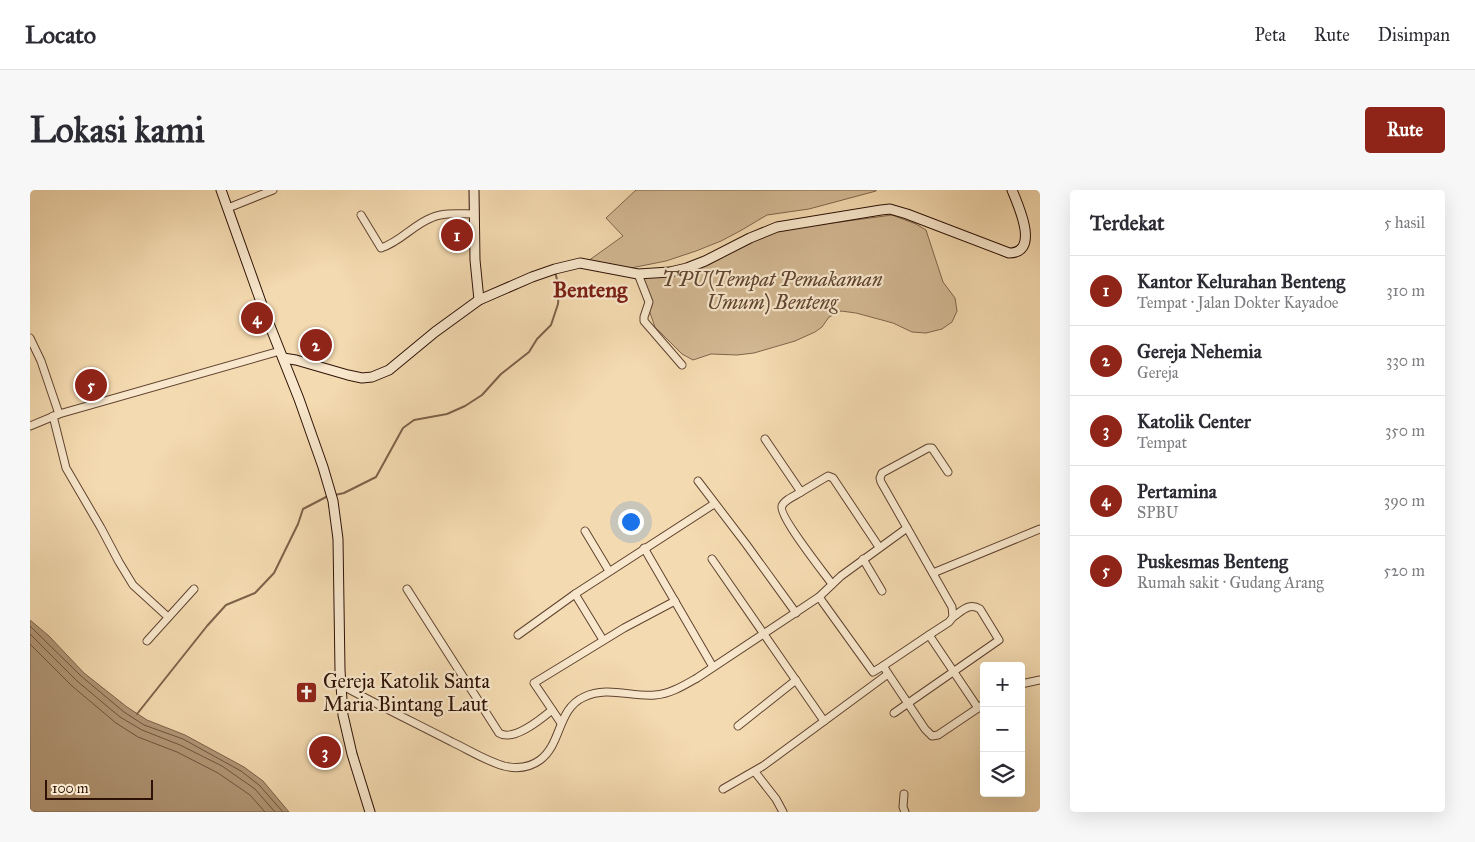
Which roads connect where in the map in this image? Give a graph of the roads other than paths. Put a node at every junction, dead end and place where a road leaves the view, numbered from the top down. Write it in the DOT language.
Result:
graph roads {
  1 [pos="221,190"];
  2 [pos="273,190"];
  3 [pos="474,190"];
  4 [pos="1012,190"];
  5 [pos="228,208"];
  6 [pos="474,214"];
  7 [pos="361,215"];
  8 [pos="638,274"];
  9 [pos="479,300"];
  10 [pos="30,338"];
  11 [pos="282,354"];
  12 [pos="682,365"];
  13 [pos="56,415"];
  14 [pos="30,426"];
  15 [pos="764,439"];
  16 [pos="948,472"];
  17 [pos="698,481"];
  18 [pos="801,492"];
  19 [pos="714,504"];
  20 [pos="906,528"];
  21 [pos="1040,528"];
  22 [pos="585,531"];
  23 [pos="879,547"];
  24 [pos="644,548"];
  25 [pos="712,559"];
  26 [pos="863,560"];
  27 [pos="609,571"];
  28 [pos="933,573"];
  29 [pos="832,584"];
  30 [pos="194,589"];
  31 [pos="407,589"];
  32 [pos="882,591"];
  33 [pos="575,594"];
  34 [pos="819,597"];
  35 [pos="675,601"];
  36 [pos="796,613"];
  37 [pos="168,617"];
  38 [pos="953,617"];
  39 [pos="763,633"];
  40 [pos="518,634"];
  41 [pos="929,635"];
  42 [pos="603,640"];
  43 [pos="147,641"];
  44 [pos="882,666"];
  45 [pos="713,667"];
  46 [pos="873,672"];
  47 [pos="954,672"];
  48 [pos="888,674"];
  49 [pos="796,680"];
  50 [pos="1040,680"];
  51 [pos="878,681"];
  52 [pos="1025,683"];
  53 [pos="341,685"];
  54 [pos="907,703"];
  55 [pos="980,705"];
  56 [pos="980,707"];
  57 [pos="552,710"];
  58 [pos="894,713"];
  59 [pos="824,721"];
  60 [pos="561,723"];
  61 [pos="738,726"];
  62 [pos="755,772"];
  63 [pos="723,789"];
  64 [pos="904,794"];
  65 [pos="370,812"];
  66 [pos="783,812"];
  67 [pos="905,812"];
  1 -- 5 [label="street"];
  2 -- 5 [label="street"];
  3 -- 6 [label="street"];
  4 -- 8 [label="street"];
  5 -- 11 [label="street"];
  6 -- 7 [label="street"];
  6 -- 9 [label="street"];
  8 -- 9 [label="street"];
  8 -- 12 [label="street"];
  9 -- 11 [label="street"];
  10 -- 13 [label="street"];
  11 -- 13 [label="street"];
  11 -- 53 [label="street"];
  13 -- 14 [label="street"];
  13 -- 37 [label="street"];
  15 -- 18 [label="street"];
  16 -- 20 [label="street"];
  17 -- 19 [label="street"];
  18 -- 23 [label="street"];
  18 -- 29 [label="street"];
  19 -- 24 [label="street"];
  19 -- 36 [label="street"];
  20 -- 23 [label="street"];
  20 -- 28 [label="street"];
  21 -- 28 [label="street"];
  22 -- 27 [label="street"];
  23 -- 26 [label="street"];
  24 -- 27 [label="street"];
  24 -- 35 [label="street"];
  25 -- 39 [label="street"];
  26 -- 29 [label="street"];
  26 -- 32 [label="street"];
  27 -- 33 [label="street"];
  28 -- 38 [label="street"];
  29 -- 34 [label="street"];
  30 -- 37 [label="street"];
  31 -- 57 [label="street"];
  33 -- 40 [label="street"];
  33 -- 42 [label="street"];
  34 -- 36 [label="street"];
  34 -- 46 [label="street"];
  35 -- 42 [label="street"];
  35 -- 45 [label="street"];
  36 -- 39 [label="street"];
  37 -- 43 [label="street"];
  38 -- 41 [label="street"];
  38 -- 47 [label="street"];
  39 -- 45 [label="street"];
  39 -- 49 [label="street"];
  41 -- 44 [label="street"];
  41 -- 47 [label="street"];
  42 -- 57 [label="street"];
  44 -- 46 [label="street"];
  44 -- 48 [label="street"];
  45 -- 60 [label="street"];
  46 -- 51 [label="street"];
  47 -- 54 [label="street"];
  47 -- 55 [label="street"];
  48 -- 51 [label="street"];
  48 -- 54 [label="street"];
  49 -- 59 [label="street"];
  49 -- 61 [label="street"];
  50 -- 52 [label="street"];
  51 -- 59 [label="street"];
  53 -- 60 [label="street"];
  53 -- 65 [label="street"];
  54 -- 56 [label="street"];
  54 -- 58 [label="street"];
  57 -- 60 [label="street"];
  59 -- 62 [label="street"];
  62 -- 63 [label="street"];
  62 -- 66 [label="street"];
  64 -- 67 [label="street"];
}
